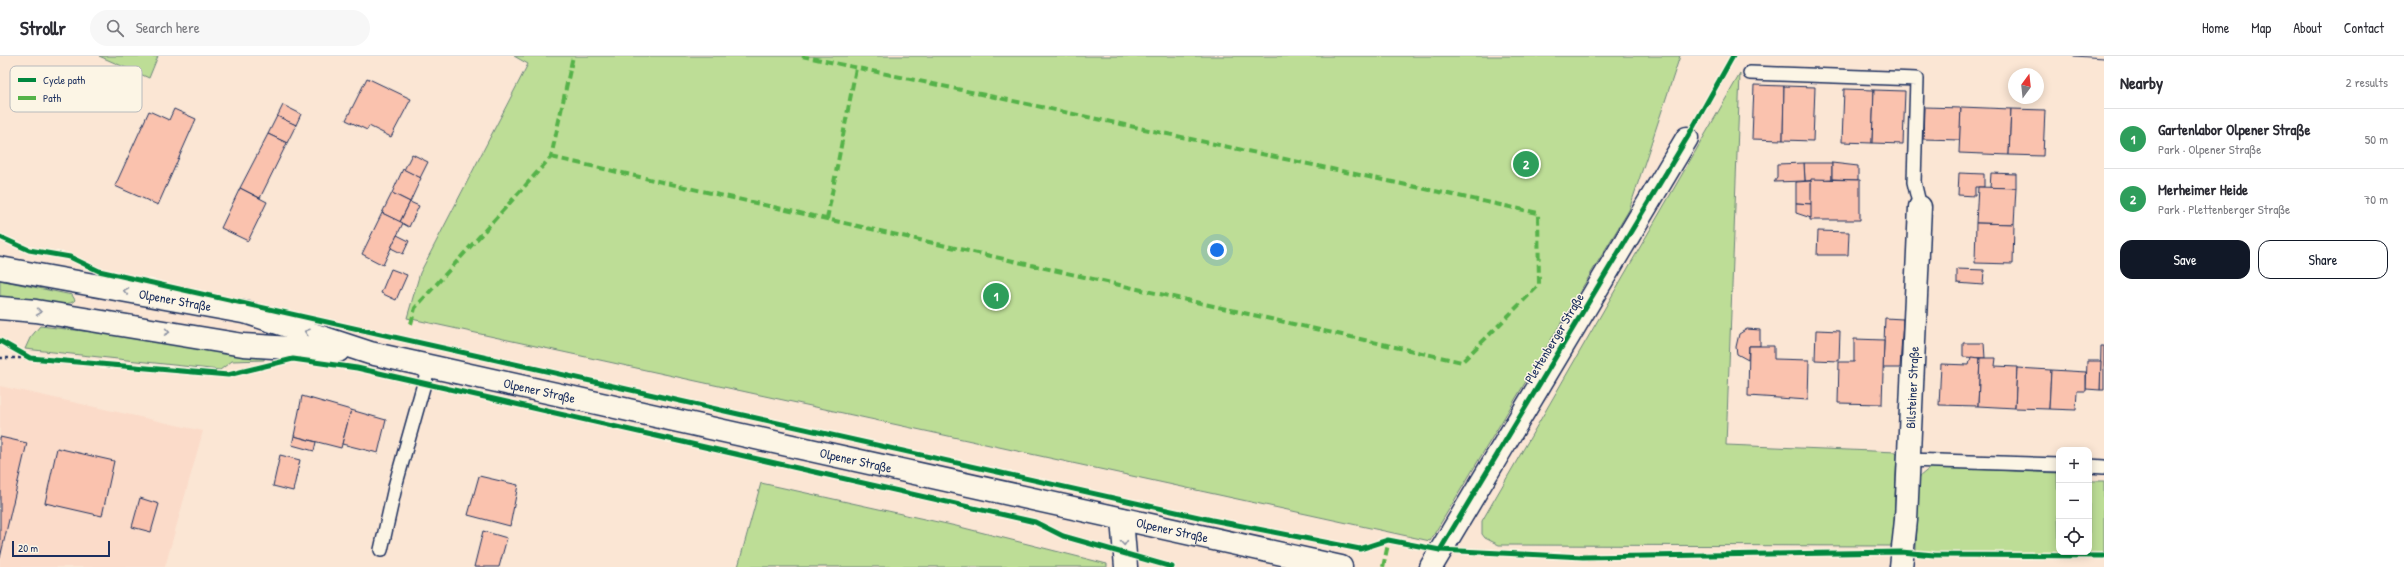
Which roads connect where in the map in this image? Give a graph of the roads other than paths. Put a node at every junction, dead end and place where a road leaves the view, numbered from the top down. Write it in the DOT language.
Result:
graph roads {
  1 [pos="1750,73"];
  2 [pos="1687,138"];
  3 [pos="1920,206"];
  4 [pos="0,257"];
  5 [pos="0,268"];
  6 [pos="30,274"];
  7 [pos="0,308"];
  8 [pos="370,353"];
  9 [pos="429,366"];
  10 [pos="1908,460"];
  11 [pos="2056,465"];
  12 [pos="2092,466"];
  13 [pos="2104,467"];
  14 [pos="1122,519"];
  15 [pos="381,550"];
  16 [pos="1126,567"];
  17 [pos="1337,567"];
  18 [pos="1431,567"];
  19 [pos="1901,567"];
  1 -- 3 [label="lane"];
  2 -- 18 [label="main road, Plettenberger Straße"];
  3 -- 10 [label="main road, Bilsteiner Straße"];
  4 -- 6 [label="main road"];
  5 -- 6 [label="main road, Olpener Straße"];
  8 -- 6 [label="main road, Olpener Straße, one-way"];
  7 -- 8 [label="main road, Olpener Straße, one-way"];
  8 -- 9 [label="main road, Olpener Straße"];
  9 -- 14 [label="main road, Olpener Straße"];
  9 -- 15 [label="lane"];
  10 -- 11 [label="lane"];
  10 -- 19 [label="main road, Bilsteiner Straße"];
  12 -- 13 [label="lane"];
  14 -- 16 [label="main road, one-way"];
  14 -- 17 [label="main road, Olpener Straße"];
}
